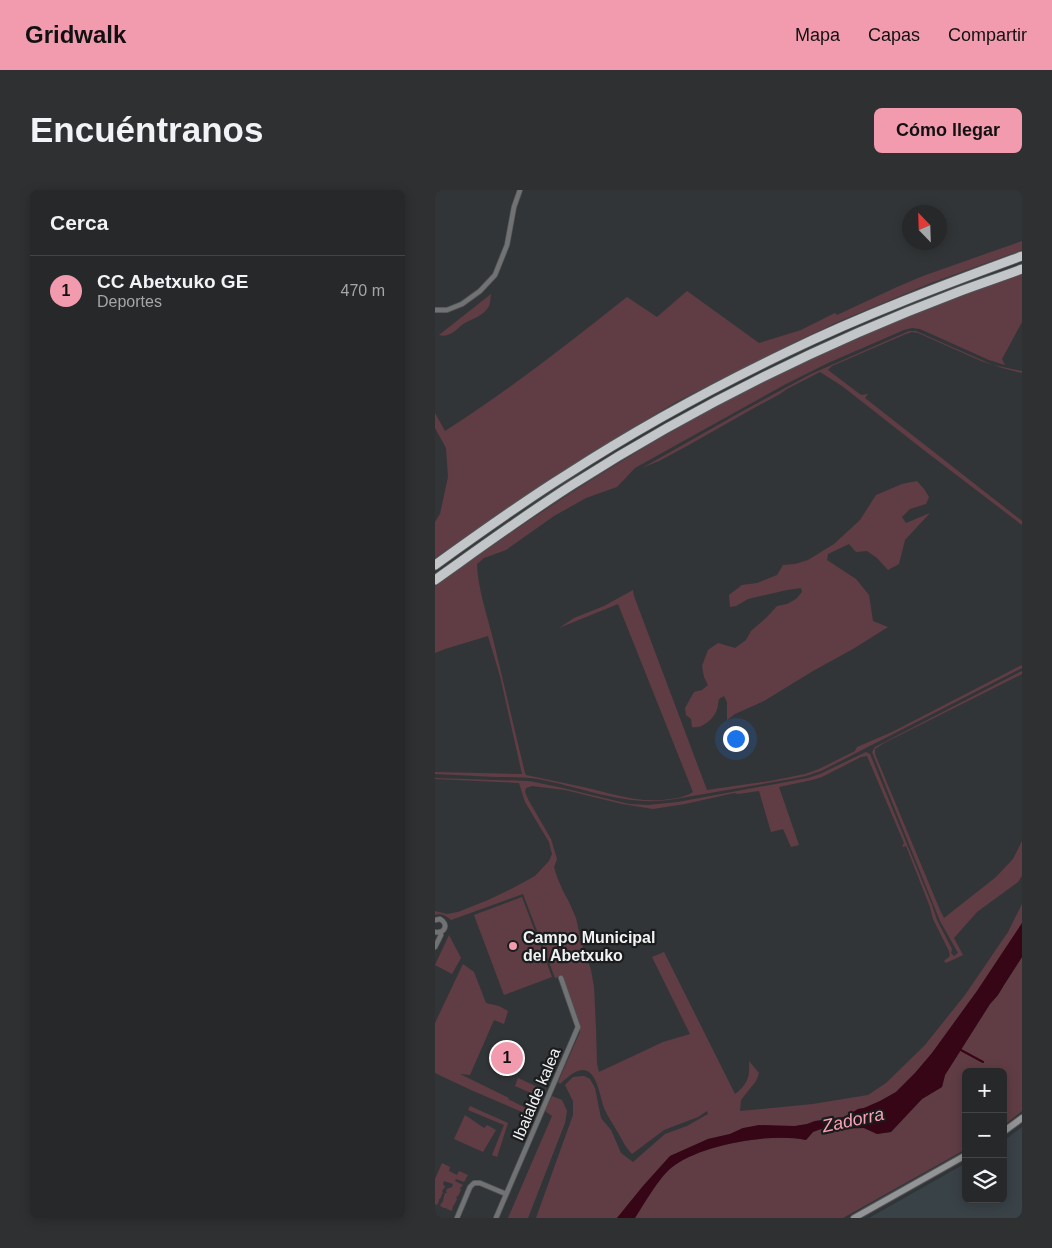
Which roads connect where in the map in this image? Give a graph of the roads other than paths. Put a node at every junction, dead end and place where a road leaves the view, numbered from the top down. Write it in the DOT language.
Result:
graph roads {
  1 [pos="520,190"];
  2 [pos="1022,256"];
  3 [pos="1022,269"];
  4 [pos="435,310"];
  5 [pos="435,565"];
  6 [pos="435,580"];
  7 [pos="435,920"];
  8 [pos="437,932"];
  9 [pos="435,947"];
  10 [pos="561,978"];
  11 [pos="1022,1118"];
  12 [pos="1007,1129"];
  13 [pos="962,1157"];
  14 [pos="506,1194"];
  15 [pos="457,1218"];
  16 [pos="496,1218"];
  17 [pos="854,1218"];
  1 -- 4 [label="street"];
  2 -- 5 [label="highway"];
  3 -- 6 [label="highway"];
  7 -- 8 [label="street"];
  8 -- 9 [label="street"];
  10 -- 14 [label="street, Ibaialde kalea"];
  11 -- 12 [label="main road"];
  13 -- 17 [label="main road"];
  14 -- 15 [label="street"];
  14 -- 16 [label="street, Ibaialde kalea"];
}
